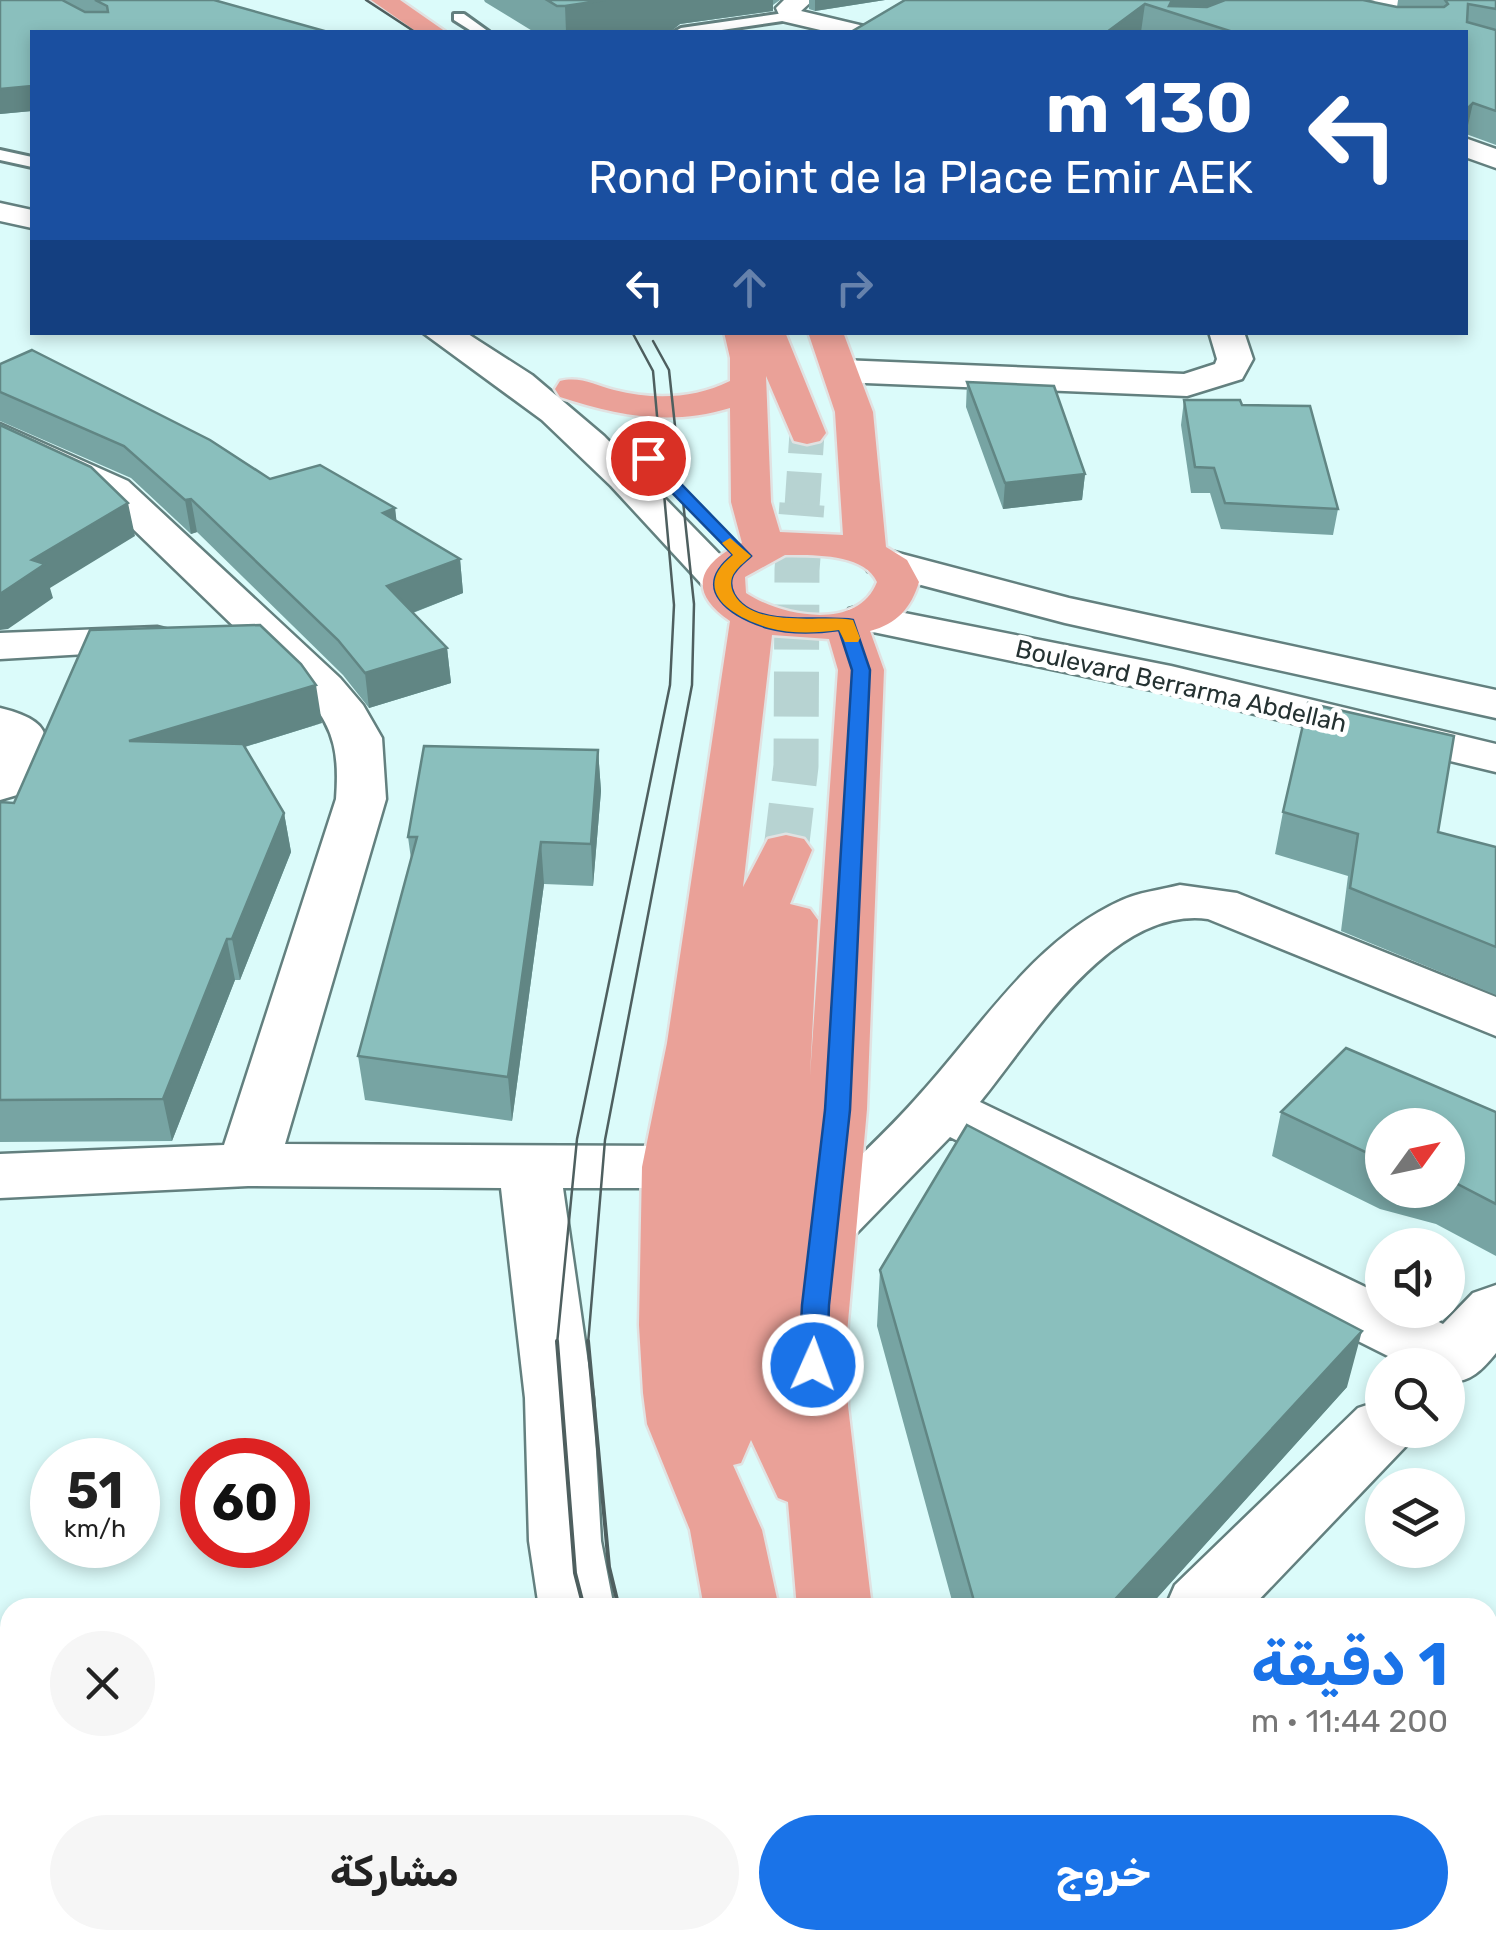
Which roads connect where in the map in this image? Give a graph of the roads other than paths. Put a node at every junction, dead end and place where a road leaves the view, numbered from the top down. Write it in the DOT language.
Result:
graph roads {
  1 [pos="1420,0"];
  2 [pos="796,8"];
  3 [pos="372,12"];
  4 [pos="1346,12"];
  5 [pos="459,16"];
  6 [pos="427,30"];
  7 [pos="479,30"];
  8 [pos="692,30"];
  9 [pos="853,30"];
  10 [pos="1468,148"];
  11 [pos="0,155"];
  12 [pos="1496,159"];
  13 [pos="30,162"];
  14 [pos="0,196"];
  15 [pos="30,202"];
  16 [pos="0,212"];
  17 [pos="30,219"];
  18 [pos="445,335"];
  19 [pos="492,335"];
  20 [pos="742,335"];
  21 [pos="769,335"];
  22 [pos="798,335"];
  23 [pos="826,335"];
  24 [pos="1227,335"];
  25 [pos="841,370"];
  26 [pos="748,387"];
  27 [pos="572,389"];
  28 [pos="0,435"];
  29 [pos="875,558"];
  30 [pos="745,575"];
  31 [pos="856,621"];
  32 [pos="267,636"];
  33 [pos="0,646"];
  34 [pos="1496,704"];
  35 [pos="0,722"];
  36 [pos="1496,758"];
  37 [pos="0,785"];
  38 [pos="1496,1018"];
  39 [pos="942,1108"];
  40 [pos="248,1165"];
  41 [pos="530,1166"];
  42 [pos="673,1166"];
  43 [pos="0,1176"];
  44 [pos="824,1228"];
  45 [pos="1496,1310"];
  46 [pos="1420,1348"];
  47 [pos="1461,1348"];
  48 [pos="1365,1444"];
  49 [pos="824,1510"];
  50 [pos="726,1530"];
  51 [pos="575,1598"];
  52 [pos="740,1598"];
  53 [pos="834,1598"];
  54 [pos="1212,1598"];
  1 -- 4 [label="street"];
  2 -- 8 [label="lane"];
  2 -- 9 [label="street"];
  3 -- 6 [label="main road"];
  5 -- 7 [label="lane"];
  10 -- 12 [label="street"];
  11 -- 13 [label="lane"];
  14 -- 15 [label="street"];
  16 -- 17 [label="street"];
  18 -- 30 [label="street"];
  19 -- 27 [label="street"];
  20 -- 26 [label="main road"];
  21 -- 22 [label="main road"];
  23 -- 25 [label="main road"];
  24 -- 25 [label="street"];
  25 -- 29 [label="main road"];
  26 -- 27 [label="main road"];
  26 -- 30 [label="main road"];
  27 -- 30 [label="street"];
  28 -- 32 [label="street"];
  29 -- 30 [label="main road"];
  29 -- 31 [label="main road"];
  29 -- 34 [label="street, Boulevard Berrarma Abdellah"];
  30 -- 31 [label="main road"];
  30 -- 42 [label="main road"];
  31 -- 36 [label="street, Boulevard Berrarma Abdellah"];
  31 -- 44 [label="main road"];
  32 -- 33 [label="street"];
  32 -- 40 [label="street"];
  35 -- 37 [label="street"];
  38 -- 39 [label="street"];
  39 -- 44 [label="street"];
  39 -- 46 [label="street"];
  40 -- 41 [label="street"];
  40 -- 43 [label="street"];
  41 -- 42 [label="street"];
  41 -- 51 [label="street"];
  42 -- 50 [label="main road"];
  44 -- 49 [label="main road"];
  45 -- 47 [label="street"];
  48 -- 54 [label="street"];
  49 -- 50 [label="main road"];
  49 -- 53 [label="main road"];
  50 -- 52 [label="main road"];
}
